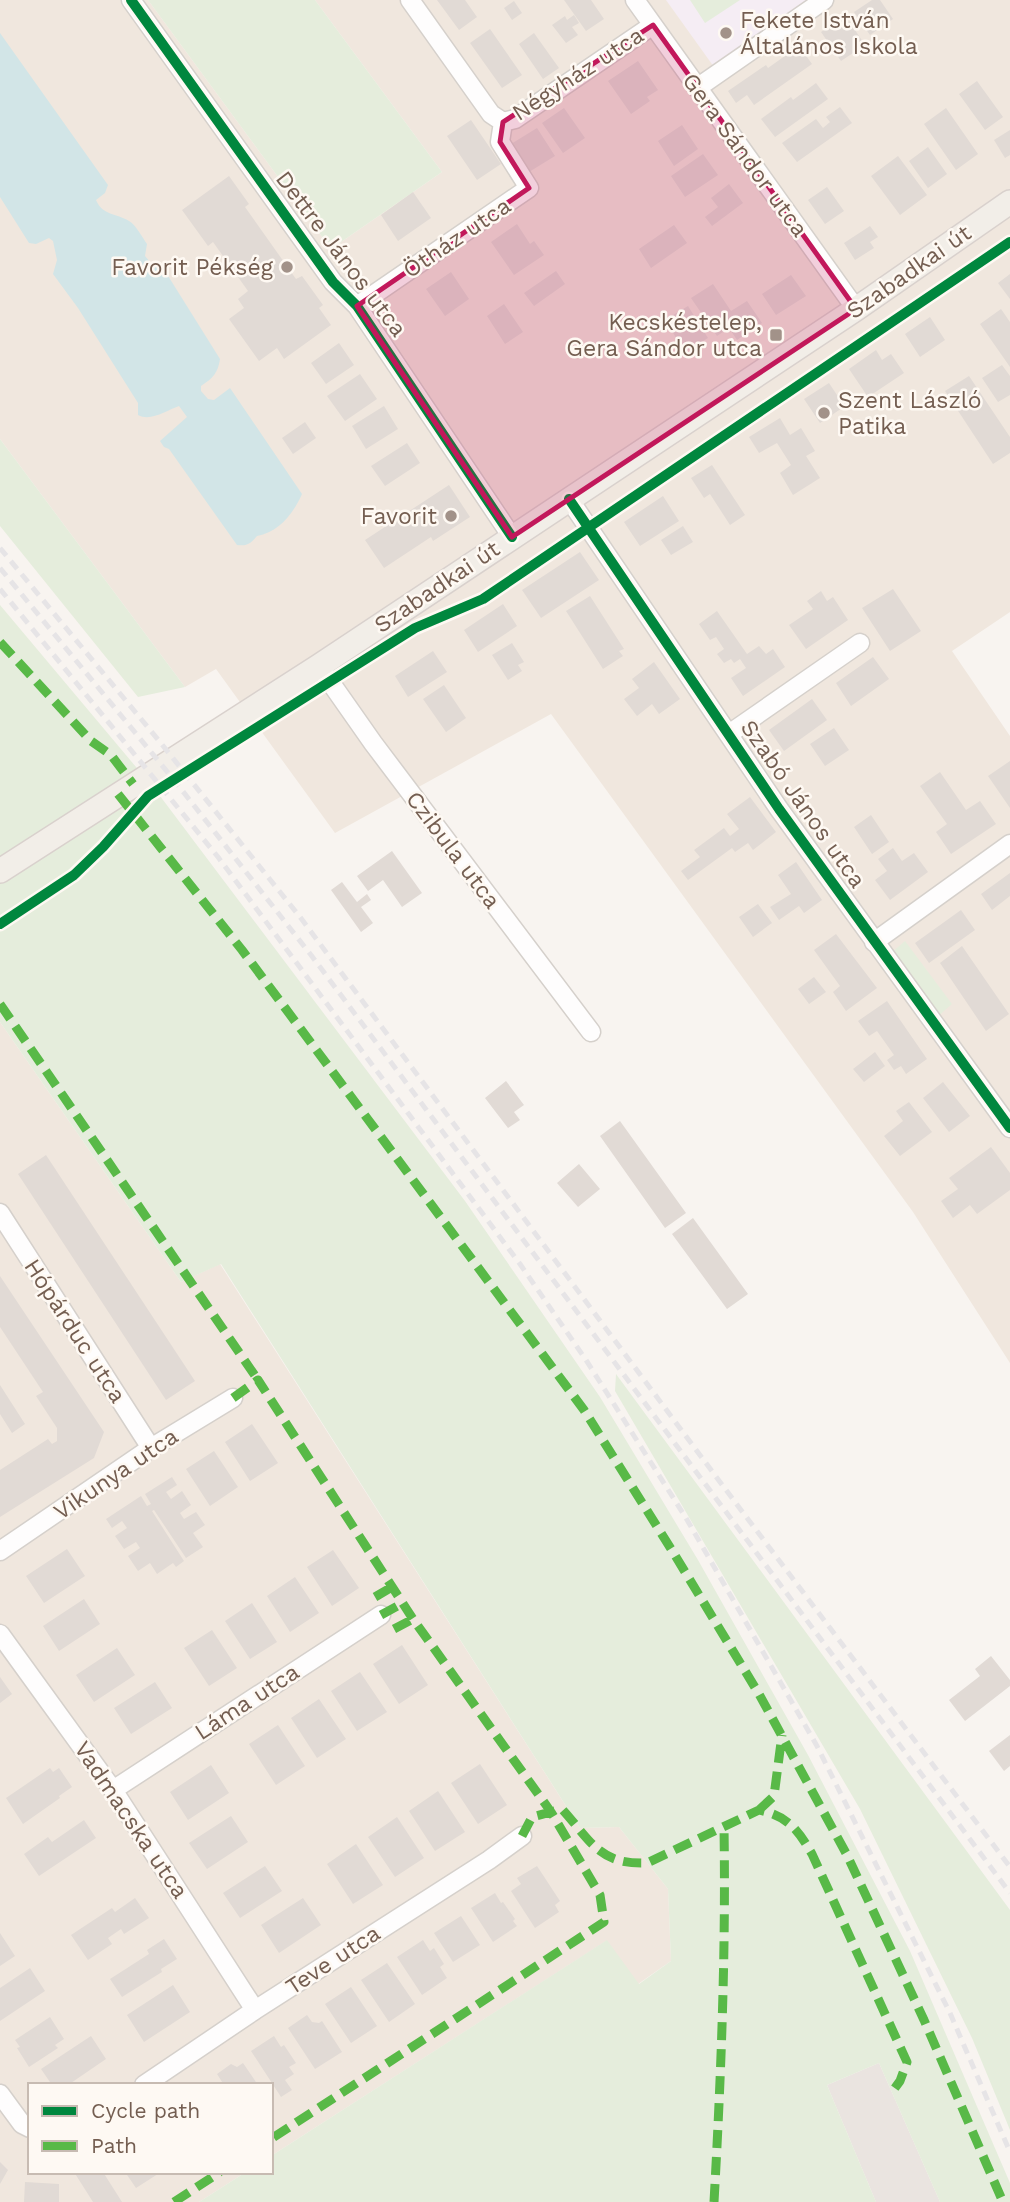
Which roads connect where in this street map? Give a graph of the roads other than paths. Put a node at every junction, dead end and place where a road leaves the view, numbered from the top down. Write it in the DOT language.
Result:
graph roads {
  1 [pos="131,0"];
  2 [pos="410,0"];
  3 [pos="635,0"];
  4 [pos="824,0"];
  5 [pos="653,25"];
  6 [pos="697,88"];
  7 [pos="503,122"];
  8 [pos="1010,202"];
  9 [pos="357,306"];
  10 [pos="856,309"];
  11 [pos="569,499"];
  12 [pos="512,537"];
  13 [pos="860,643"];
  14 [pos="319,666"];
  15 [pos="729,734"];
  16 [pos="1010,844"];
  17 [pos="0,871"];
  18 [pos="874,942"];
  19 [pos="591,1032"];
  20 [pos="1010,1128"];
  21 [pos="0,1213"];
  22 [pos="233,1398"];
  23 [pos="151,1448"];
  24 [pos="0,1551"];
  25 [pos="381,1615"];
  26 [pos="0,1634"];
  27 [pos="113,1790"];
  28 [pos="522,1836"];
  29 [pos="255,2010"];
  30 [pos="147,2083"];
  31 [pos="0,2094"];
  32 [pos="28,2127"];
  1 -- 9 [label="street, Dettre János utca"];
  2 -- 7 [label="street"];
  3 -- 5 [label="street, Gera Sándor utca"];
  4 -- 6 [label="street"];
  5 -- 6 [label="street, Gera Sándor utca"];
  5 -- 7 [label="street, Négyház utca"];
  6 -- 10 [label="street, Gera Sándor utca"];
  7 -- 9 [label="street, Ötház utca"];
  8 -- 10 [label="main road, Szabadkai út"];
  9 -- 12 [label="street, Dettre János utca"];
  10 -- 11 [label="main road, Szabadkai út"];
  11 -- 12 [label="main road, Szabadkai út"];
  11 -- 15 [label="street, Szabó János utca"];
  12 -- 14 [label="main road, Szabadkai út"];
  13 -- 15 [label="street"];
  14 -- 17 [label="main road, Szabadkai út"];
  14 -- 19 [label="street, Czibula utca"];
  15 -- 18 [label="street, Szabó János utca"];
  16 -- 18 [label="street"];
  18 -- 20 [label="street, Szabó János utca"];
  21 -- 23 [label="street, Hópárduc utca"];
  22 -- 23 [label="street, Vikunya utca"];
  23 -- 24 [label="street, Vikunya utca"];
  25 -- 27 [label="street, Láma utca"];
  26 -- 27 [label="street, Vadmacska utca"];
  27 -- 29 [label="street, Vadmacska utca"];
  28 -- 29 [label="street, Teve utca"];
  29 -- 30 [label="street, Teve utca"];
  31 -- 32 [label="street"];
}
